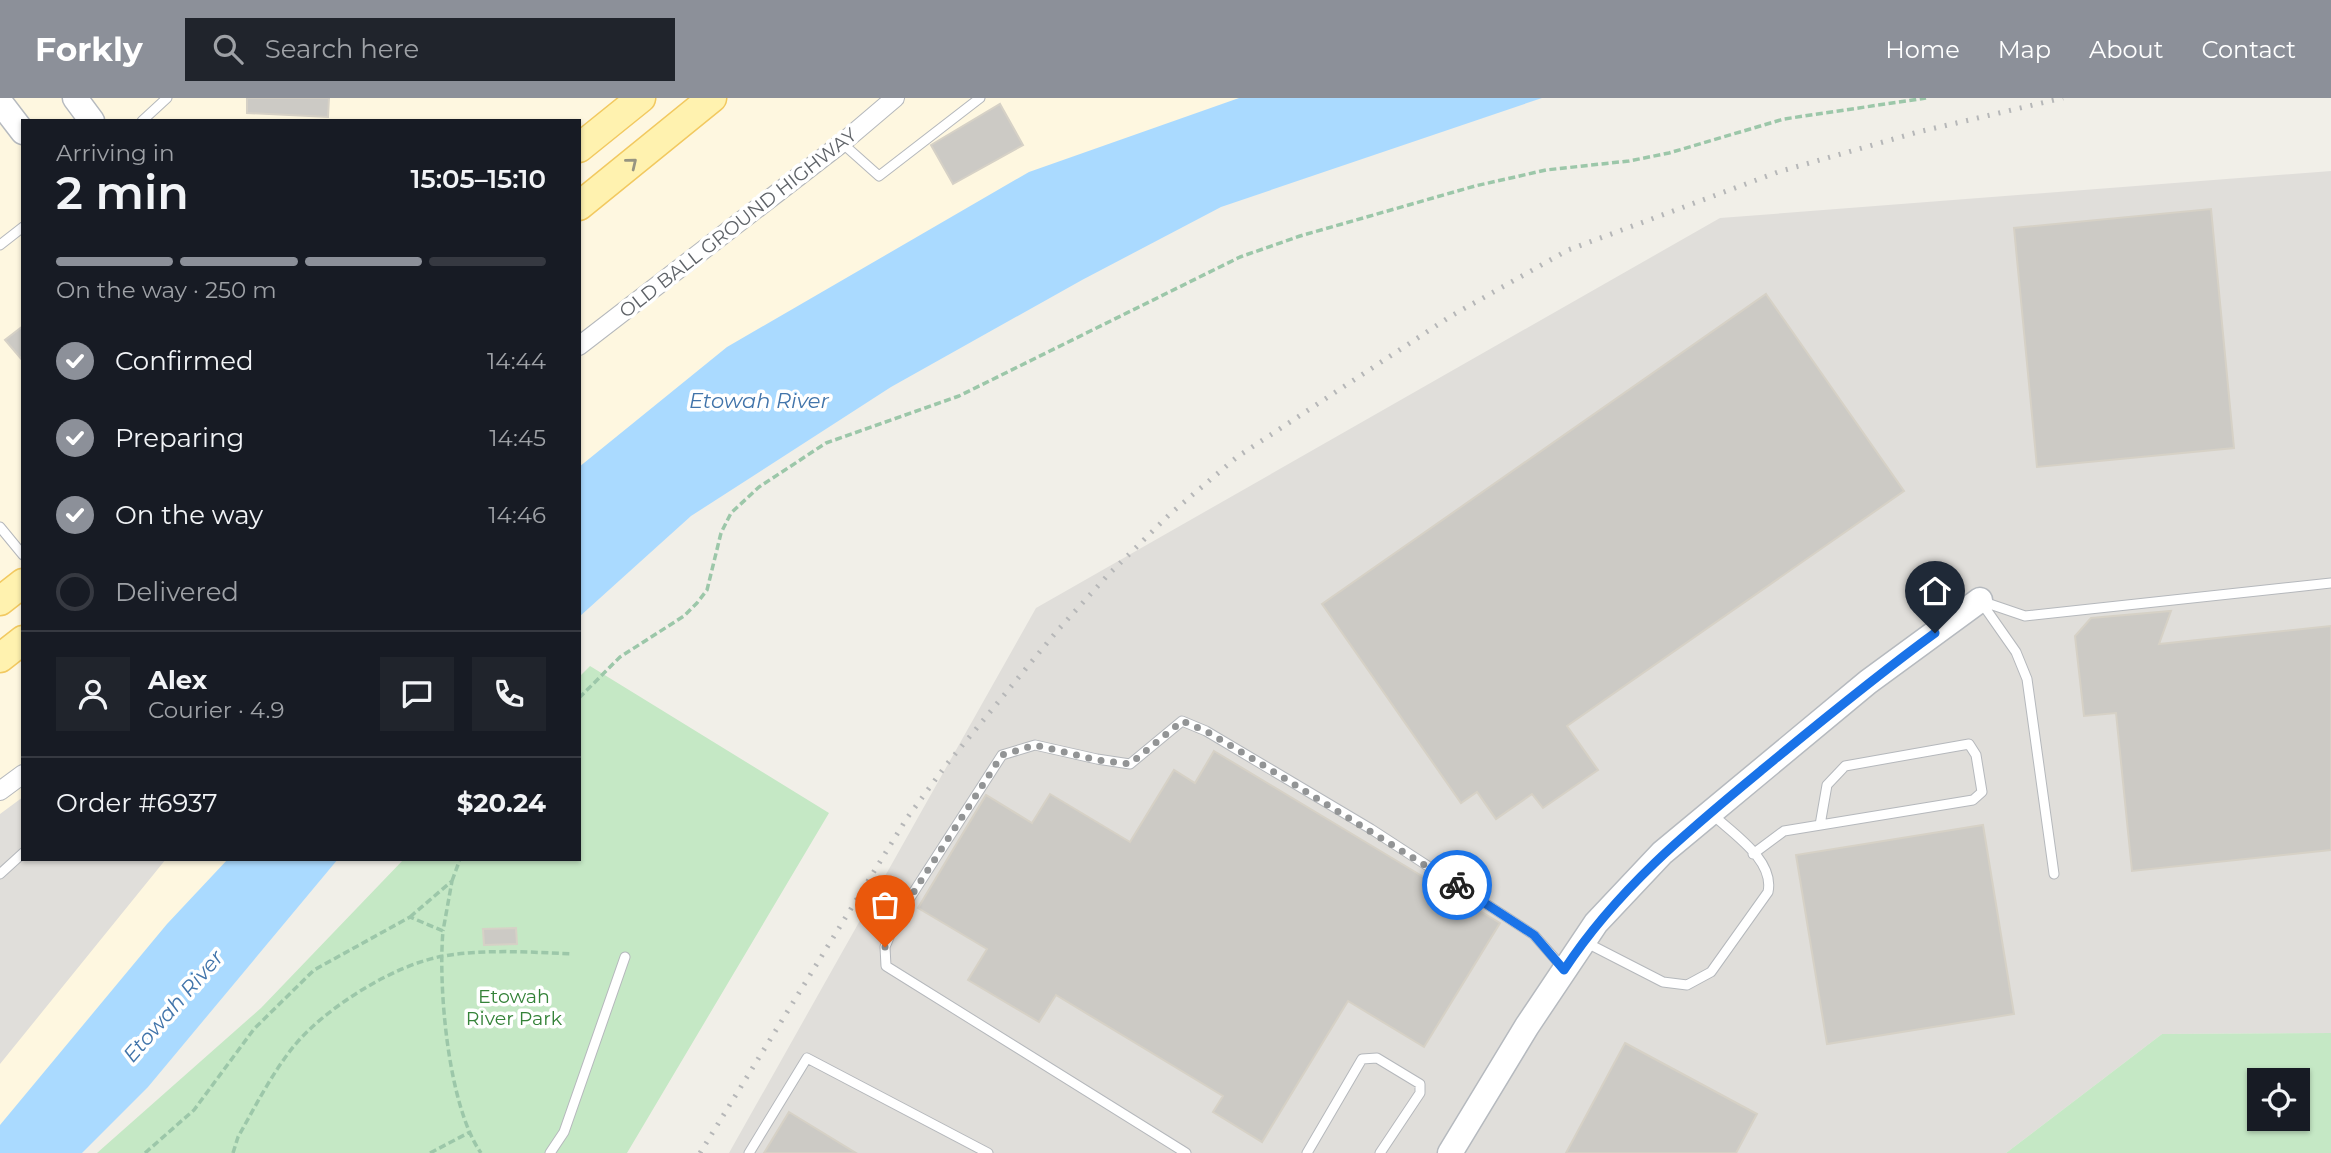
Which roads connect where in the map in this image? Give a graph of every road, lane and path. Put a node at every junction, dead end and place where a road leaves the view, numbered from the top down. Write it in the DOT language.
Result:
graph roads {
  1 [pos="75,98"];
  2 [pos="167,98"];
  3 [pos="641,98"];
  4 [pos="712,98"];
  5 [pos="895,98"];
  6 [pos="979,98"];
  7 [pos="1926,98"];
  8 [pos="0,102"];
  9 [pos="91,119"];
  10 [pos="144,119"];
  11 [pos="21,129"];
  12 [pos="842,143"];
  13 [pos="581,146"];
  14 [pos="581,204"];
  15 [pos="21,229"];
  16 [pos="0,245"];
  17 [pos="581,344"];
  18 [pos="0,527"];
  19 [pos="21,553"];
  20 [pos="2331,583"];
  21 [pos="21,585"];
  22 [pos="1980,600"];
  23 [pos="0,601"];
  24 [pos="21,642"];
  25 [pos="0,658"];
  26 [pos="581,696"];
  27 [pos="21,775"];
  28 [pos="0,791"];
  29 [pos="1711,813"];
  30 [pos="1820,825"];
  31 [pos="1754,854"];
  32 [pos="21,855"];
  33 [pos="459,861"];
  34 [pos="0,874"];
  35 [pos="2054,874"];
  36 [pos="452,881"];
  37 [pos="410,917"];
  38 [pos="443,931"];
  39 [pos="1584,941"];
  40 [pos="572,954"];
  41 [pos="441,956"];
  42 [pos="625,957"];
  43 [pos="1564,970"];
  44 [pos="470,1132"];
  45 [pos="479,1152"];
  46 [pos="145,1153"];
  47 [pos="233,1153"];
  48 [pos="430,1153"];
  49 [pos="550,1153"];
  50 [pos="749,1153"];
  51 [pos="988,1153"];
  52 [pos="1186,1153"];
  53 [pos="1307,1153"];
  54 [pos="1380,1153"];
  55 [pos="1450,1153"];
  1 -- 9 [label="street"];
  2 -- 10 [label="lane"];
  3 -- 13 [label="main road"];
  14 -- 4 [label="main road, one-way"];
  5 -- 12 [label="street, OLD BALL GROUND HIGHWAY"];
  6 -- 12 [label="lane"];
  7 -- 26 [label="path"];
  8 -- 11 [label="street"];
  12 -- 17 [label="street, OLD BALL GROUND HIGHWAY"];
  15 -- 16 [label="lane"];
  18 -- 19 [label="lane"];
  20 -- 22 [label="lane"];
  21 -- 23 [label="main road"];
  22 -- 29 [label="street"];
  22 -- 35 [label="lane"];
  24 -- 25 [label="main road"];
  27 -- 28 [label="street"];
  29 -- 31 [label="lane"];
  29 -- 39 [label="street"];
  30 -- 30 [label="lane"];
  30 -- 31 [label="lane"];
  31 -- 39 [label="lane"];
  32 -- 34 [label="lane"];
  33 -- 36 [label="path"];
  36 -- 37 [label="path"];
  36 -- 38 [label="path"];
  37 -- 38 [label="path"];
  37 -- 46 [label="path"];
  38 -- 41 [label="path"];
  39 -- 43 [label="street"];
  40 -- 41 [label="path"];
  41 -- 44 [label="path"];
  41 -- 47 [label="path"];
  42 -- 49 [label="lane"];
  43 -- 52 [label="lane"];
  43 -- 55 [label="street"];
  44 -- 45 [label="path"];
  44 -- 48 [label="path"];
  50 -- 51 [label="lane"];
  53 -- 54 [label="lane"];
}
